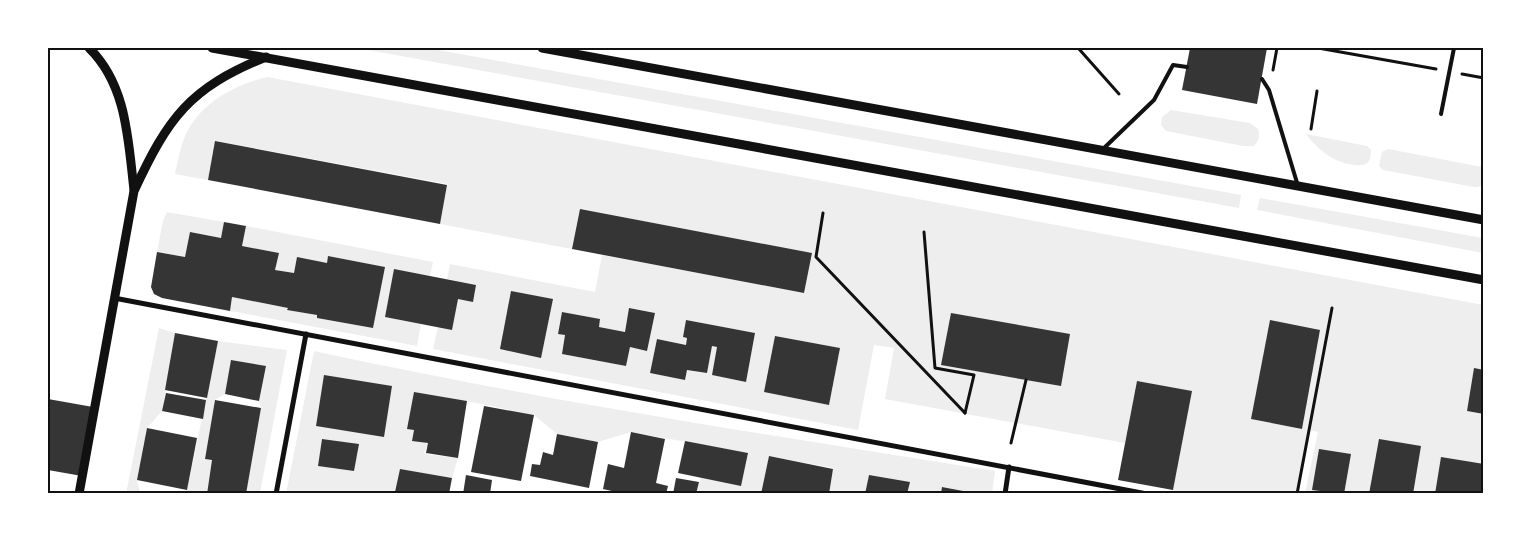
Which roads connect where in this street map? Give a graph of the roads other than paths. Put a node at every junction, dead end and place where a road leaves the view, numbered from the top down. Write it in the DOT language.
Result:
graph roads {
  1 [pos="89,48"];
  2 [pos="212,48"];
  3 [pos="542,48"];
  4 [pos="1454,48"];
  5 [pos="266,57"];
  6 [pos="1187,67"];
  7 [pos="1262,79"];
  8 [pos="1441,114"];
  9 [pos="1101,150"];
  10 [pos="1298,186"];
  11 [pos="134,191"];
  12 [pos="1484,220"];
  13 [pos="1484,280"];
  14 [pos="114,298"];
  15 [pos="306,334"];
  16 [pos="1009,467"];
  17 [pos="79,494"];
  18 [pos="276,494"];
  19 [pos="1005,494"];
  20 [pos="1148,494"];
  1 -- 11 [label="street"];
  2 -- 5 [label="street"];
  3 -- 9 [label="street"];
  4 -- 8 [label="lane"];
  5 -- 11 [label="street"];
  5 -- 13 [label="street"];
  6 -- 9 [label="lane"];
  7 -- 10 [label="lane"];
  9 -- 10 [label="street"];
  10 -- 12 [label="street"];
  11 -- 14 [label="street"];
  14 -- 15 [label="street"];
  14 -- 17 [label="street"];
  15 -- 16 [label="street"];
  15 -- 18 [label="street"];
  16 -- 19 [label="street"];
  16 -- 20 [label="street"];
}
